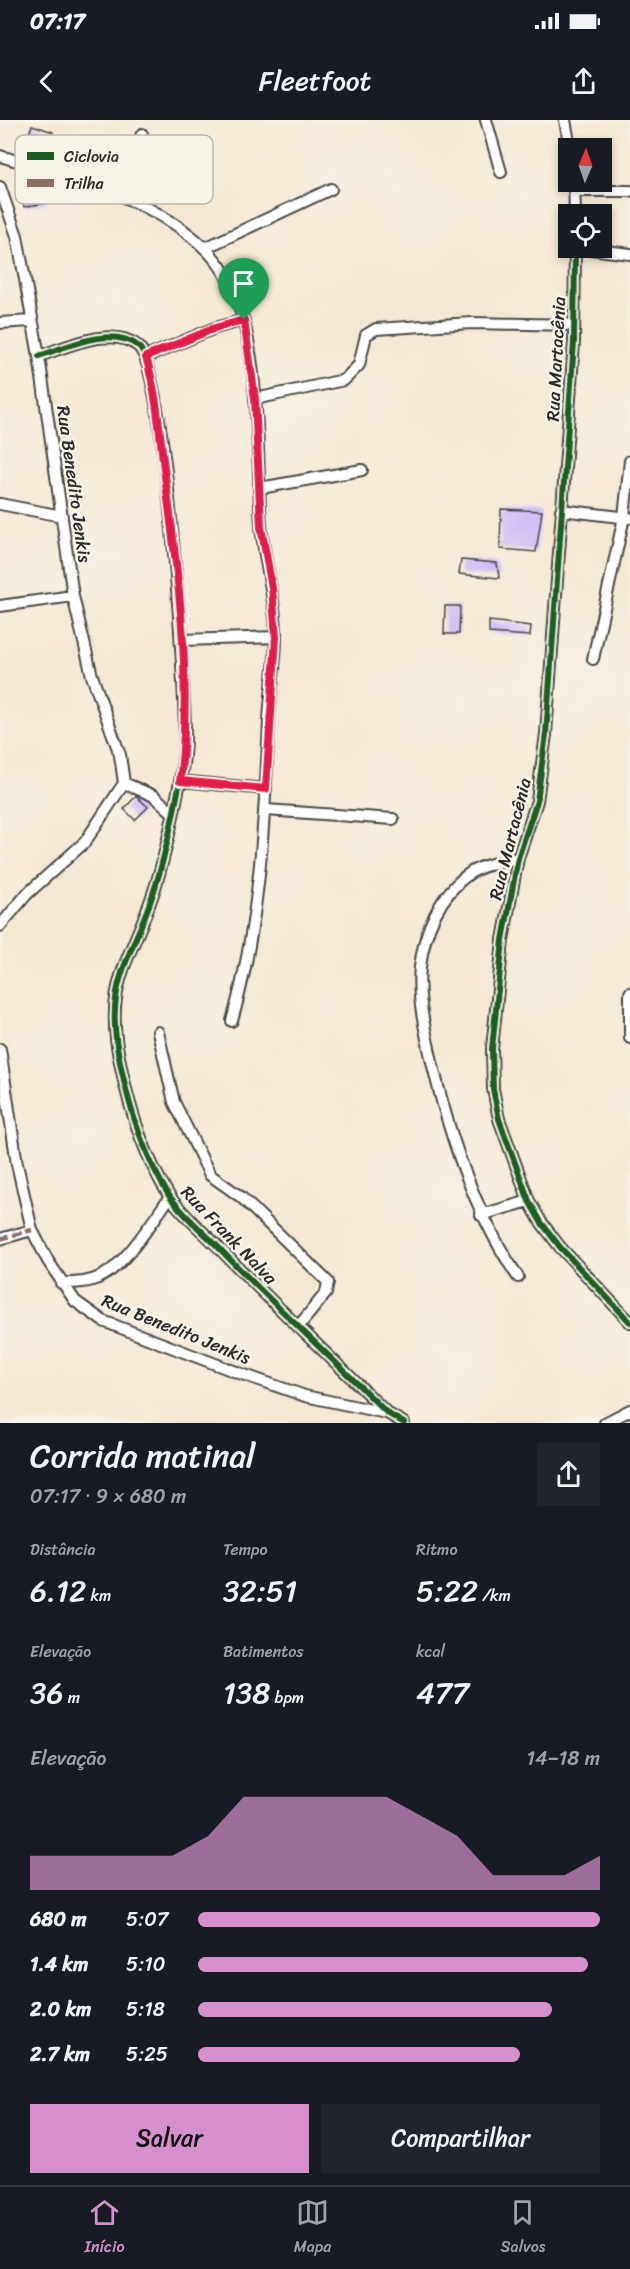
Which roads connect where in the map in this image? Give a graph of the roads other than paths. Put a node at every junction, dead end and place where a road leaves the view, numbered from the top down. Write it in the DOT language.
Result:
graph roads {
  1 [pos="486,120"];
  2 [pos="565,120"];
  3 [pos="568,138"];
  4 [pos="0,156"];
  5 [pos="15,161"];
  6 [pos="501,171"];
  7 [pos="0,187"];
  8 [pos="331,189"];
  9 [pos="612,189"];
  10 [pos="630,191"];
  11 [pos="137,204"];
  12 [pos="205,248"];
  13 [pos="612,252"];
  14 [pos="630,254"];
  15 [pos="575,258"];
  16 [pos="244,320"];
  17 [pos="31,321"];
  18 [pos="0,323"];
  19 [pos="574,325"];
  20 [pos="39,356"];
  21 [pos="146,357"];
  22 [pos="255,399"];
  23 [pos="630,461"];
  24 [pos="362,470"];
  25 [pos="260,488"];
  26 [pos="0,504"];
  27 [pos="561,510"];
  28 [pos="62,516"];
  29 [pos="627,518"];
  30 [pos="74,596"];
  31 [pos="0,606"];
  32 [pos="276,637"];
  33 [pos="182,640"];
  34 [pos="593,659"];
  35 [pos="180,781"];
  36 [pos="124,783"];
  37 [pos="266,789"];
  38 [pos="266,810"];
  39 [pos="172,812"];
  40 [pos="393,819"];
  41 [pos="518,858"];
  42 [pos="0,926"];
  43 [pos="630,993"];
  44 [pos="232,1021"];
  45 [pos="158,1032"];
  46 [pos="630,1038"];
  47 [pos="0,1049"];
  48 [pos="170,1197"];
  49 [pos="529,1201"];
  50 [pos="481,1215"];
  51 [pos="32,1230"];
  52 [pos="0,1239"];
  53 [pos="518,1278"];
  54 [pos="61,1283"];
  55 [pos="630,1322"];
  56 [pos="298,1327"];
  57 [pos="630,1410"];
  58 [pos="387,1413"];
  59 [pos="404,1423"];
  60 [pos="605,1423"];
  1 -- 6 [label="street"];
  2 -- 3 [label="street"];
  4 -- 5 [label="street"];
  7 -- 17 [label="street, Rua Benedito Jenkis"];
  8 -- 12 [label="street"];
  9 -- 10 [label="street"];
  11 -- 12 [label="street"];
  12 -- 16 [label="street"];
  13 -- 14 [label="street"];
  15 -- 19 [label="street, Rua Martacênia"];
  16 -- 21 [label="street"];
  16 -- 22 [label="street"];
  17 -- 18 [label="street"];
  17 -- 20 [label="street, Rua Benedito Jenkis"];
  19 -- 22 [label="street"];
  19 -- 27 [label="street, Rua Martacênia"];
  20 -- 21 [label="street"];
  20 -- 28 [label="street, Rua Benedito Jenkis"];
  21 -- 33 [label="street, Rua Frank Nalva"];
  22 -- 25 [label="street"];
  23 -- 29 [label="street"];
  24 -- 25 [label="street"];
  25 -- 32 [label="street"];
  26 -- 28 [label="street"];
  27 -- 29 [label="street"];
  27 -- 41 [label="street, Rua Martacênia"];
  28 -- 30 [label="street, Rua Benedito Jenkis"];
  29 -- 34 [label="street"];
  30 -- 31 [label="street"];
  30 -- 36 [label="street, Rua Benedito Jenkis"];
  32 -- 33 [label="street"];
  32 -- 37 [label="street"];
  33 -- 35 [label="street, Rua Frank Nalva"];
  35 -- 37 [label="street"];
  35 -- 39 [label="street, Rua Frank Nalva"];
  36 -- 39 [label="street"];
  36 -- 42 [label="street"];
  37 -- 38 [label="street"];
  38 -- 40 [label="street"];
  38 -- 44 [label="street"];
  39 -- 48 [label="street, Rua Frank Nalva"];
  41 -- 49 [label="street, Rua Martacênia"];
  41 -- 50 [label="street"];
  43 -- 46 [label="street"];
  45 -- 56 [label="street"];
  47 -- 51 [label="street, Rua Benedito Jenkis"];
  48 -- 54 [label="street"];
  48 -- 56 [label="street, Rua Frank Nalva"];
  49 -- 50 [label="street"];
  49 -- 55 [label="street, Rua Martacênia"];
  50 -- 53 [label="street"];
  51 -- 52 [label="street"];
  51 -- 54 [label="street, Rua Benedito Jenkis"];
  54 -- 58 [label="street, Rua Benedito Jenkis"];
  56 -- 58 [label="street, Rua Frank Nalva"];
  57 -- 60 [label="street"];
  58 -- 59 [label="street, Rua Frank Nalva"];
}
